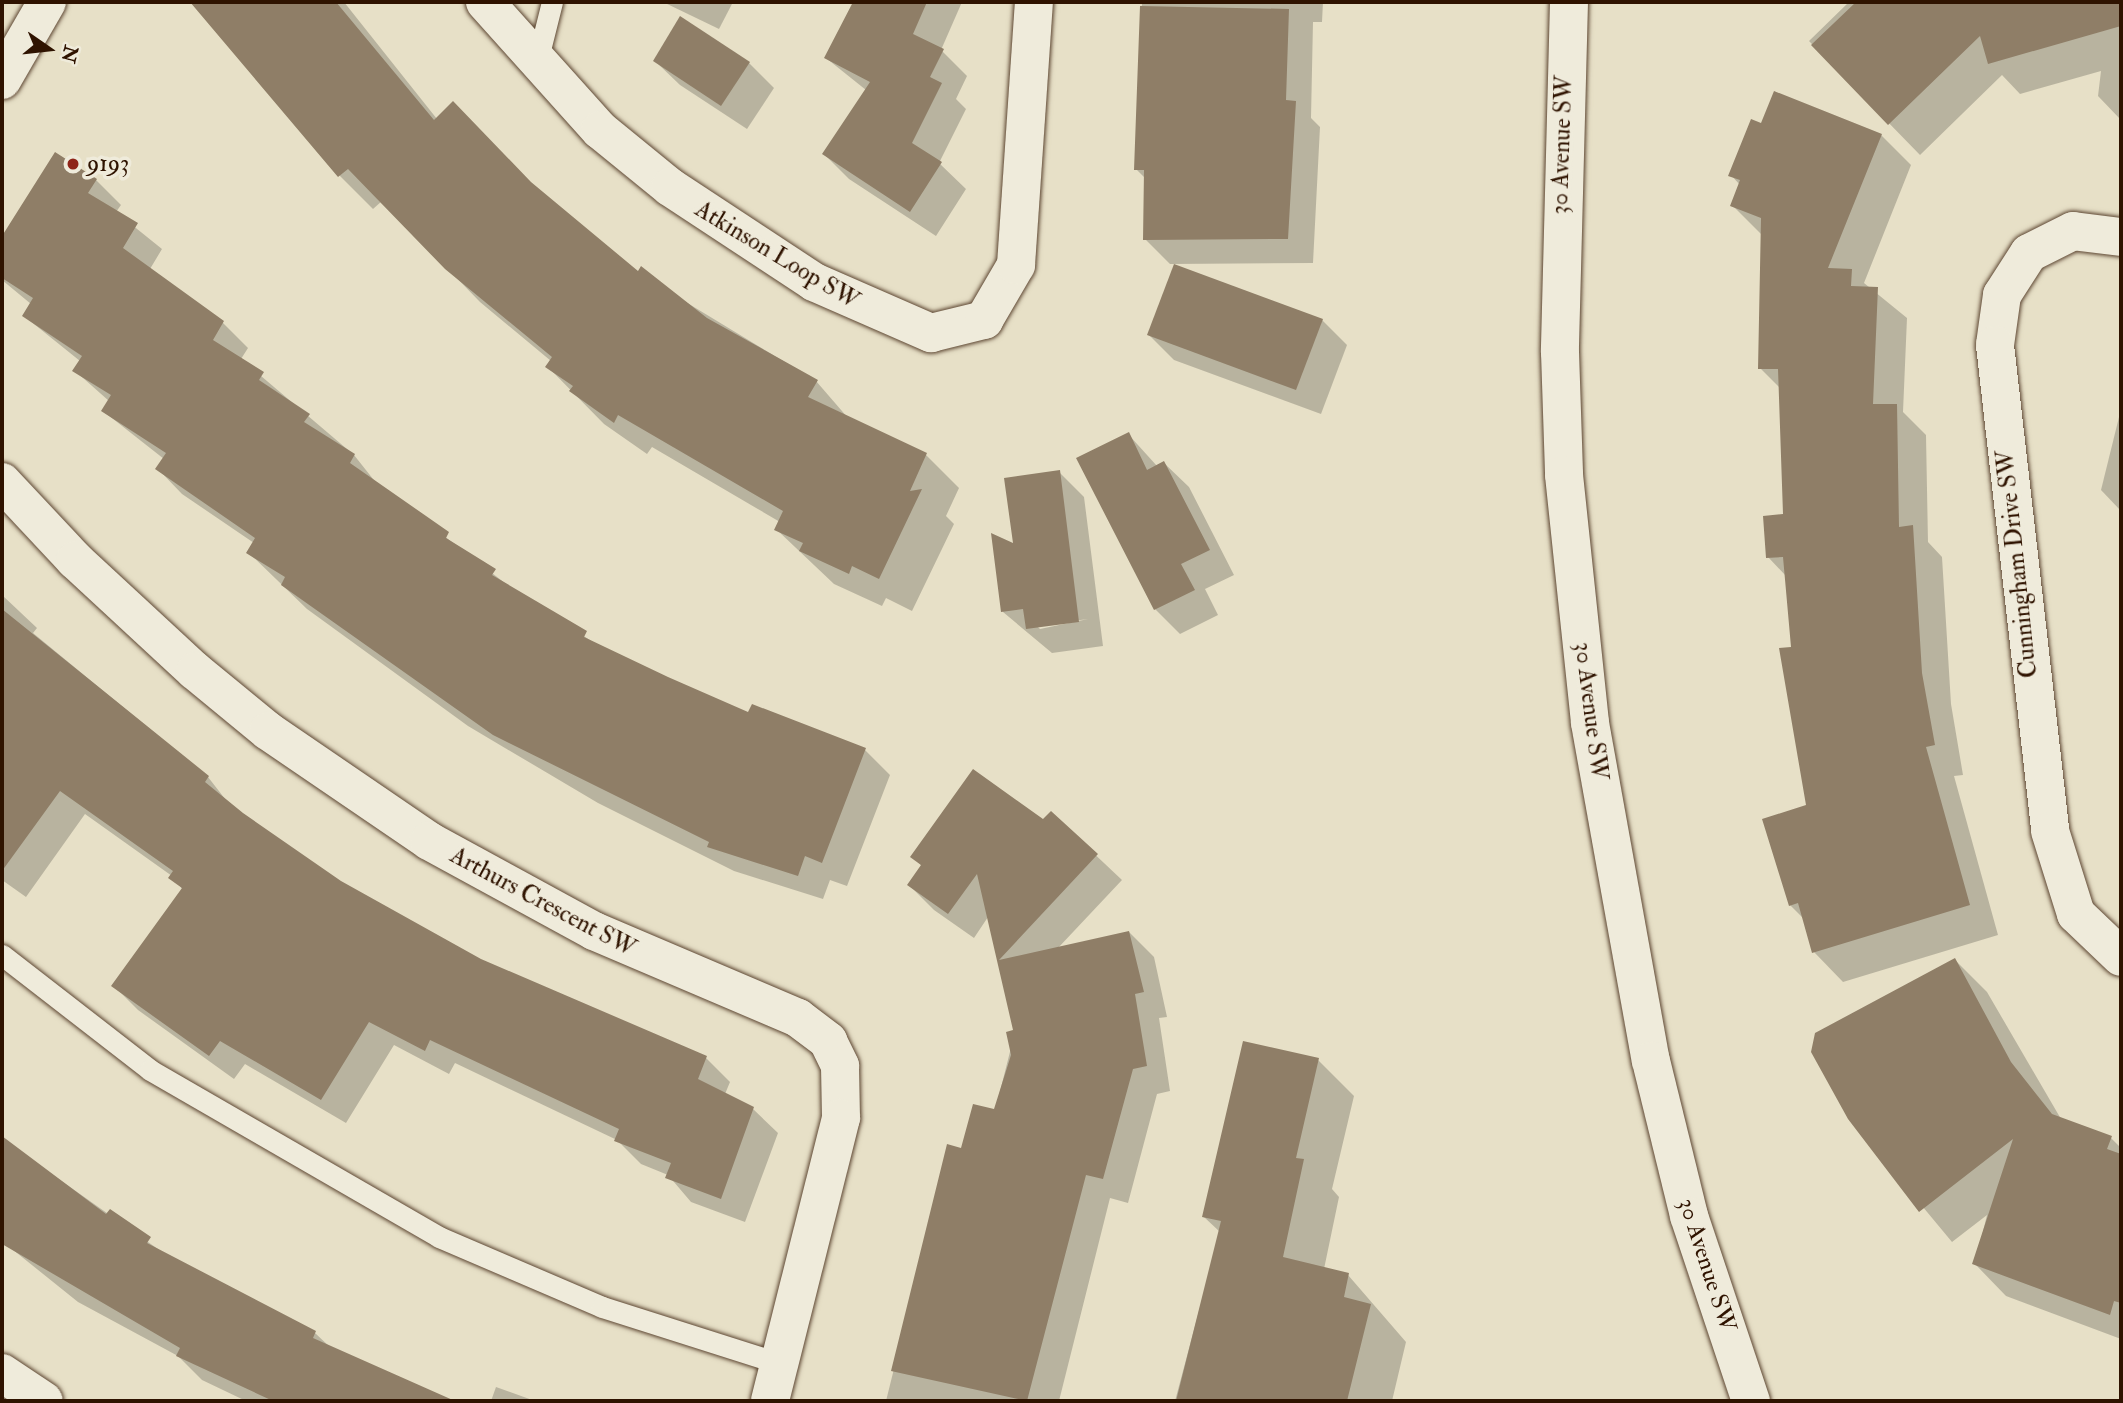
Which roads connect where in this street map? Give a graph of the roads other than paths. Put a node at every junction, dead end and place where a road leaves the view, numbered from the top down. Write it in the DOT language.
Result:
graph roads {
  1 [pos="47,2"];
  2 [pos="485,2"];
  3 [pos="552,2"];
  4 [pos="1034,2"];
  5 [pos="1569,2"];
  6 [pos="537,62"];
  7 [pos="2,80"];
  8 [pos="2121,237"];
  9 [pos="2,482"];
  10 [pos="2,956"];
  11 [pos="2121,957"];
  12 [pos="779,1363"];
  13 [pos="2,1373"];
  14 [pos="44,1401"];
  15 [pos="770,1401"];
  16 [pos="1751,1401"];
  1 -- 7 [label="street"];
  2 -- 6 [label="street, Atkinson Loop SW"];
  3 -- 6 [label="lane"];
  4 -- 6 [label="street, Atkinson Loop SW"];
  5 -- 16 [label="street, 30 Avenue SW"];
  8 -- 11 [label="street, Cunningham Drive SW"];
  9 -- 12 [label="street, Arthurs Crescent SW"];
  10 -- 12 [label="lane"];
  12 -- 15 [label="street, Arthurs Crescent SW"];
  13 -- 14 [label="street"];
}
